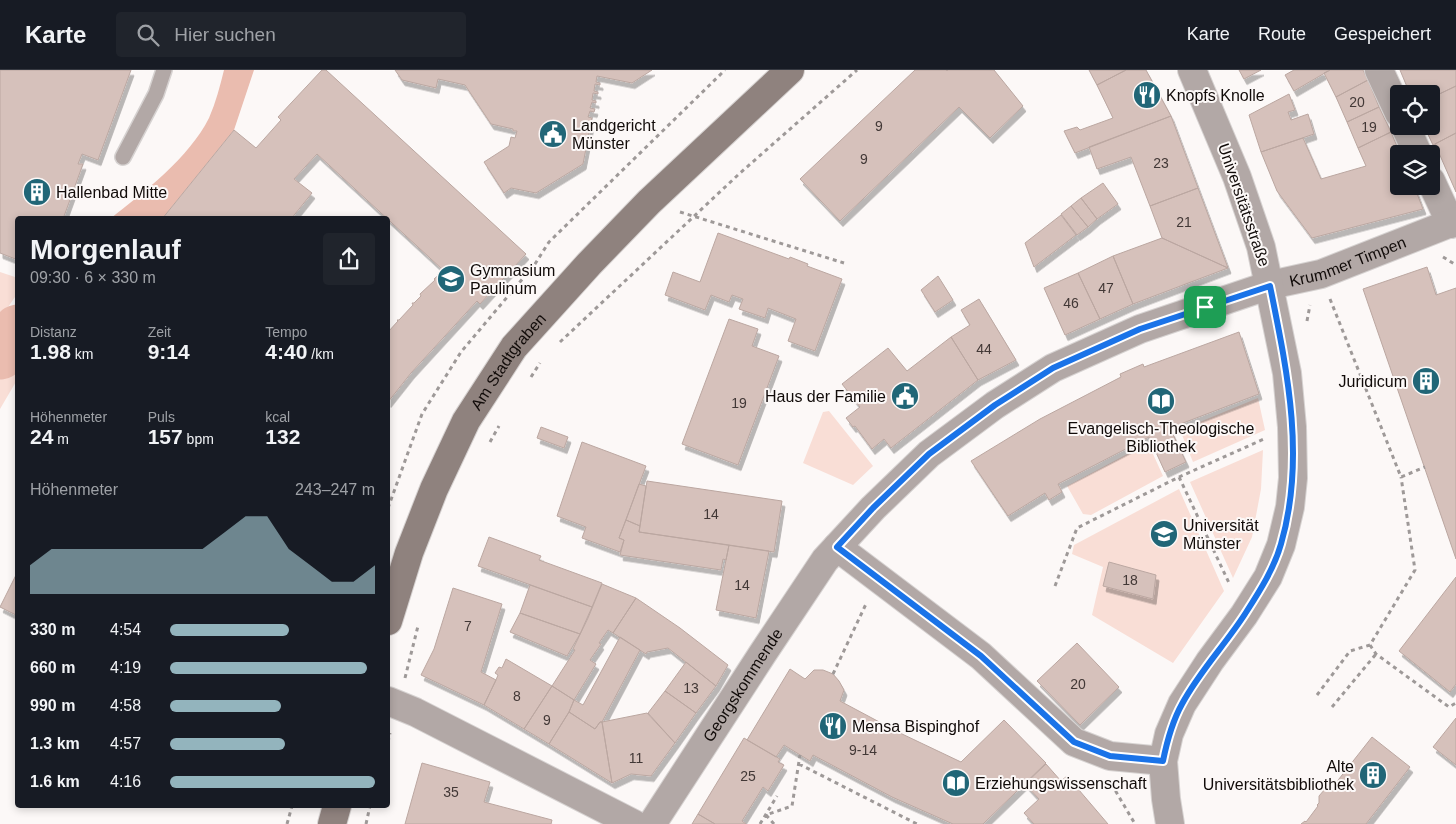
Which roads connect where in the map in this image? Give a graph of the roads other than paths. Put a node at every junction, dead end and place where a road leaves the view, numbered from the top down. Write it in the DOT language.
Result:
graph roads {
  1 [pos="164,70"];
  2 [pos="790,70"];
  3 [pos="1192,70"];
  4 [pos="1378,70"];
  5 [pos="1390,95"];
  6 [pos="122,157"];
  7 [pos="1439,195"];
  8 [pos="1454,222"];
  9 [pos="1270,286"];
  10 [pos="837,547"];
  11 [pos="390,614"];
  12 [pos="392,703"];
  13 [pos="1163,761"];
  14 [pos="336,808"];
  15 [pos="332,824"];
  16 [pos="634,824"];
  17 [pos="652,824"];
  18 [pos="1170,824"];
  1 -- 6 [label="lane"];
  2 -- 11 [label="main road, Am Stadtgraben"];
  3 -- 9 [label="street, Universitätsstraße"];
  4 -- 5 [label="street"];
  7 -- 8 [label="street"];
  8 -- 9 [label="street, Krummer Timpen"];
  9 -- 10 [label="street, Krummer Timpen"];
  9 -- 13 [label="street, Universitätsstraße"];
  10 -- 13 [label="street"];
  10 -- 17 [label="street, Georgskommende"];
  12 -- 16 [label="street"];
  13 -- 18 [label="street, Universitätsstraße"];
  14 -- 15 [label="main road"];
}
